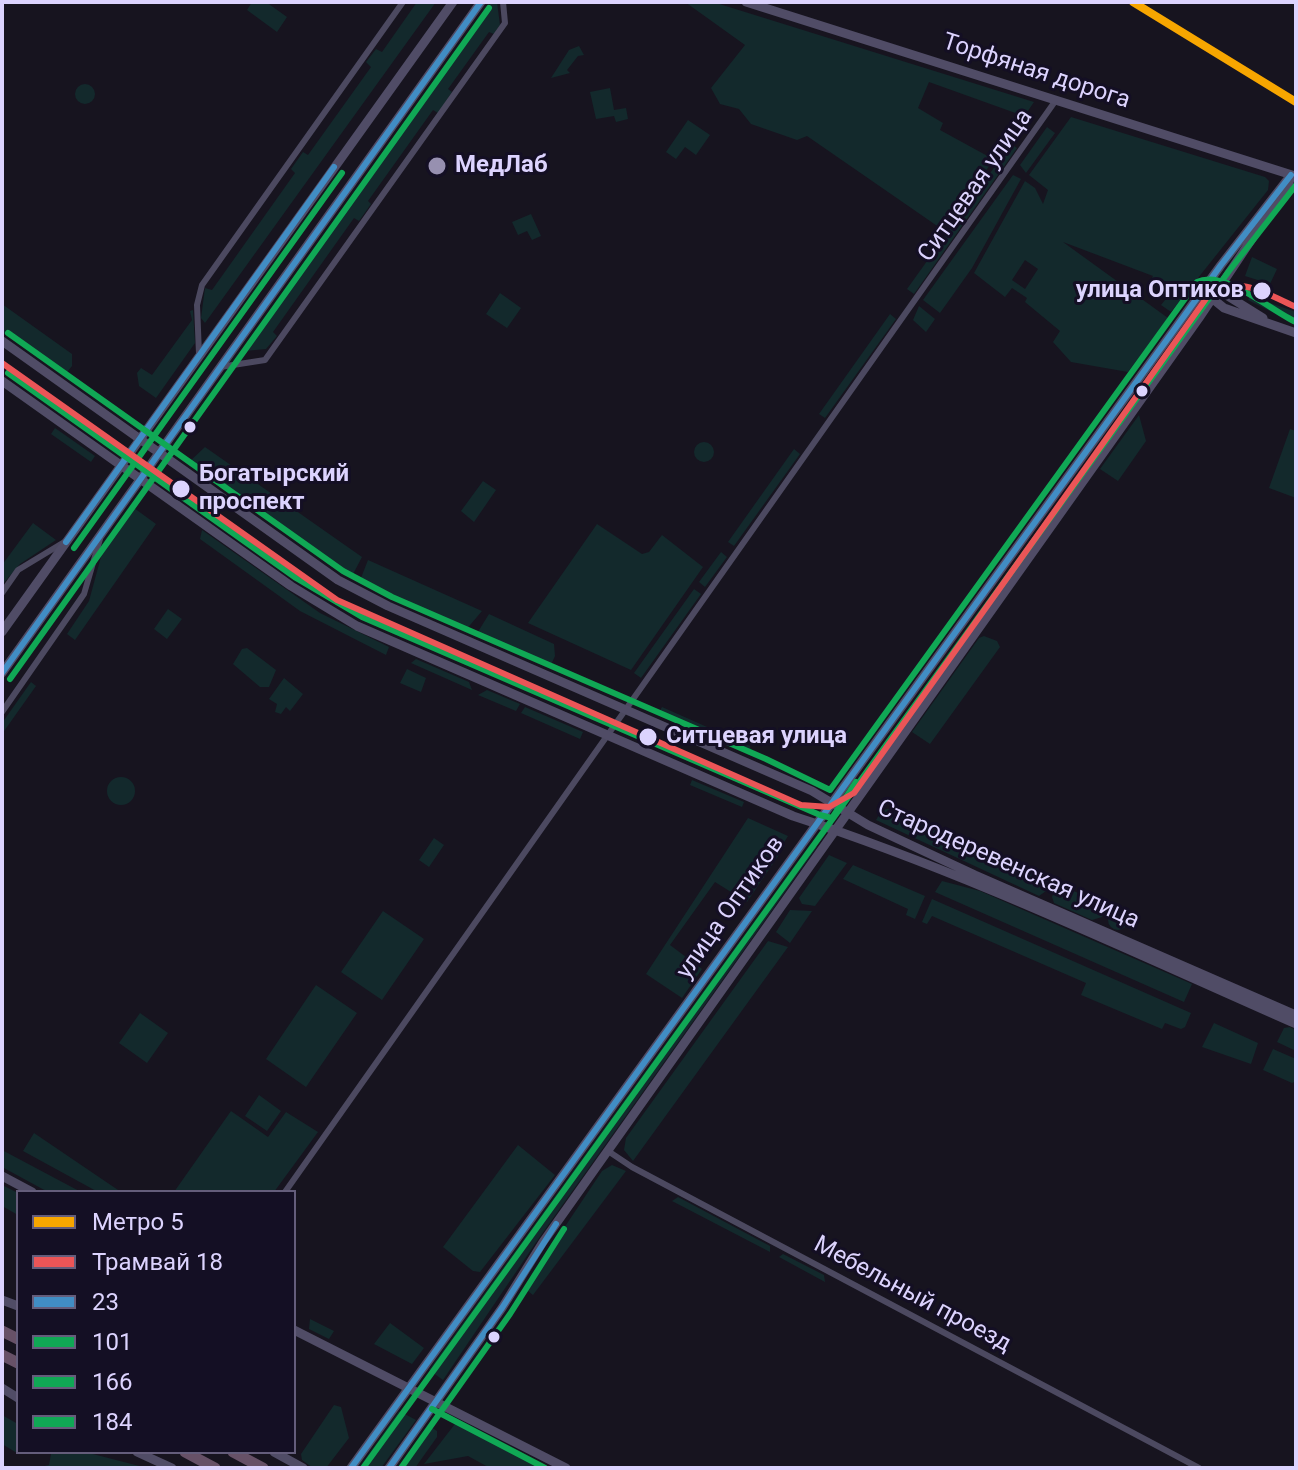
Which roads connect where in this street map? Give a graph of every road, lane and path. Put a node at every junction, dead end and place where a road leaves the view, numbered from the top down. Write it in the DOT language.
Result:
graph roads {
  1 [pos="403,2"];
  2 [pos="453,2"];
  3 [pos="481,2"];
  4 [pos="503,2"];
  5 [pos="746,2"];
  6 [pos="761,4"];
  7 [pos="1056,100"];
  8 [pos="1294,176"];
  9 [pos="1218,288"];
  10 [pos="1204,289"];
  11 [pos="1211,300"];
  12 [pos="1273,324"];
  13 [pos="1296,333"];
  14 [pos="2,341"];
  15 [pos="199,354"];
  16 [pos="220,367"];
  17 [pos="2,381"];
  18 [pos="139,439"];
  19 [pos="159,453"];
  20 [pos="120,465"];
  21 [pos="140,479"];
  22 [pos="102,532"];
  23 [pos="69,539"];
  24 [pos="2,593"];
  25 [pos="2,632"];
  26 [pos="2,673"];
  27 [pos="627,710"];
  28 [pos="2,712"];
  29 [pos="609,736"];
  30 [pos="833,803"];
  31 [pos="848,812"];
  32 [pos="817,824"];
  33 [pos="836,830"];
  34 [pos="1296,1015"];
  35 [pos="1296,1024"];
  36 [pos="608,1151"];
  37 [pos="2,1176"];
  38 [pos="28,1190"];
  39 [pos="286,1190"];
  40 [pos="296,1331"];
  41 [pos="408,1387"];
  42 [pos="437,1400"];
  43 [pos="142,1454"];
  44 [pos="189,1454"];
  45 [pos="237,1454"];
  46 [pos="278,1454"];
  47 [pos="172,1468"];
  48 [pos="215,1468"];
  49 [pos="263,1468"];
  50 [pos="303,1468"];
  51 [pos="351,1468"];
  52 [pos="389,1468"];
  53 [pos="566,1468"];
  54 [pos="1199,1468"];
  1 -- 15 [label="street"];
  2 -- 15 [label="main road"];
  3 -- 16 [label="main road"];
  4 -- 16 [label="street"];
  5 -- 6 [label="main road, Торфяная дорога"];
  6 -- 7 [label="main road, Торфяная дорога"];
  7 -- 8 [label="main road, Торфяная дорога"];
  7 -- 27 [label="street, Ситцевая улица"];
  8 -- 9 [label="main road, улица Оптиков"];
  8 -- 10 [label="main road, улица Оптиков"];
  9 -- 10 [label="main road"];
  9 -- 11 [label="main road, улица Оптиков"];
  9 -- 12 [label="main road"];
  10 -- 11 [label="main road"];
  10 -- 30 [label="main road, улица Оптиков"];
  11 -- 12 [label="main road"];
  11 -- 31 [label="main road, улица Оптиков"];
  12 -- 13 [label="main road"];
  14 -- 18 [label="main road, Стародеревенская улица"];
  15 -- 18 [label="main road"];
  16 -- 19 [label="main road"];
  17 -- 20 [label="main road, Стародеревенская улица"];
  18 -- 19 [label="main road, Стародеревенская улица"];
  18 -- 20 [label="main road"];
  19 -- 21 [label="main road"];
  19 -- 27 [label="main road, Стародеревенская улица"];
  20 -- 21 [label="main road, Стародеревенская улица"];
  20 -- 23 [label="main road"];
  21 -- 22 [label="main road"];
  21 -- 29 [label="main road, Стародеревенская улица"];
  22 -- 26 [label="main road"];
  22 -- 28 [label="street"];
  23 -- 24 [label="street"];
  23 -- 25 [label="main road"];
  27 -- 29 [label="street, Ситцевая улица"];
  27 -- 30 [label="main road, Стародеревенская улица"];
  29 -- 32 [label="main road, Стародеревенская улица"];
  29 -- 39 [label="street, Ситцевая улица"];
  30 -- 31 [label="main road, Стародеревенская улица"];
  30 -- 32 [label="main road, улица Оптиков"];
  31 -- 33 [label="main road, улица Оптиков"];
  31 -- 34 [label="main road, Стародеревенская улица"];
  32 -- 33 [label="main road, Стародеревенская улица"];
  32 -- 41 [label="main road, улица Оптиков"];
  33 -- 35 [label="main road, Стародеревенская улица"];
  33 -- 36 [label="main road, улица Оптиков"];
  36 -- 42 [label="main road, улица Оптиков"];
  36 -- 54 [label="street, Мебельный проезд"];
  37 -- 38 [label="main road"];
  40 -- 41 [label="main road"];
  41 -- 42 [label="main road"];
  41 -- 51 [label="main road, улица Оптиков"];
  42 -- 52 [label="main road, улица Оптиков"];
  42 -- 53 [label="main road"];
  43 -- 47 [label="main road"];
  44 -- 48 [label="highway"];
  45 -- 49 [label="highway"];
  46 -- 50 [label="main road"];
}
